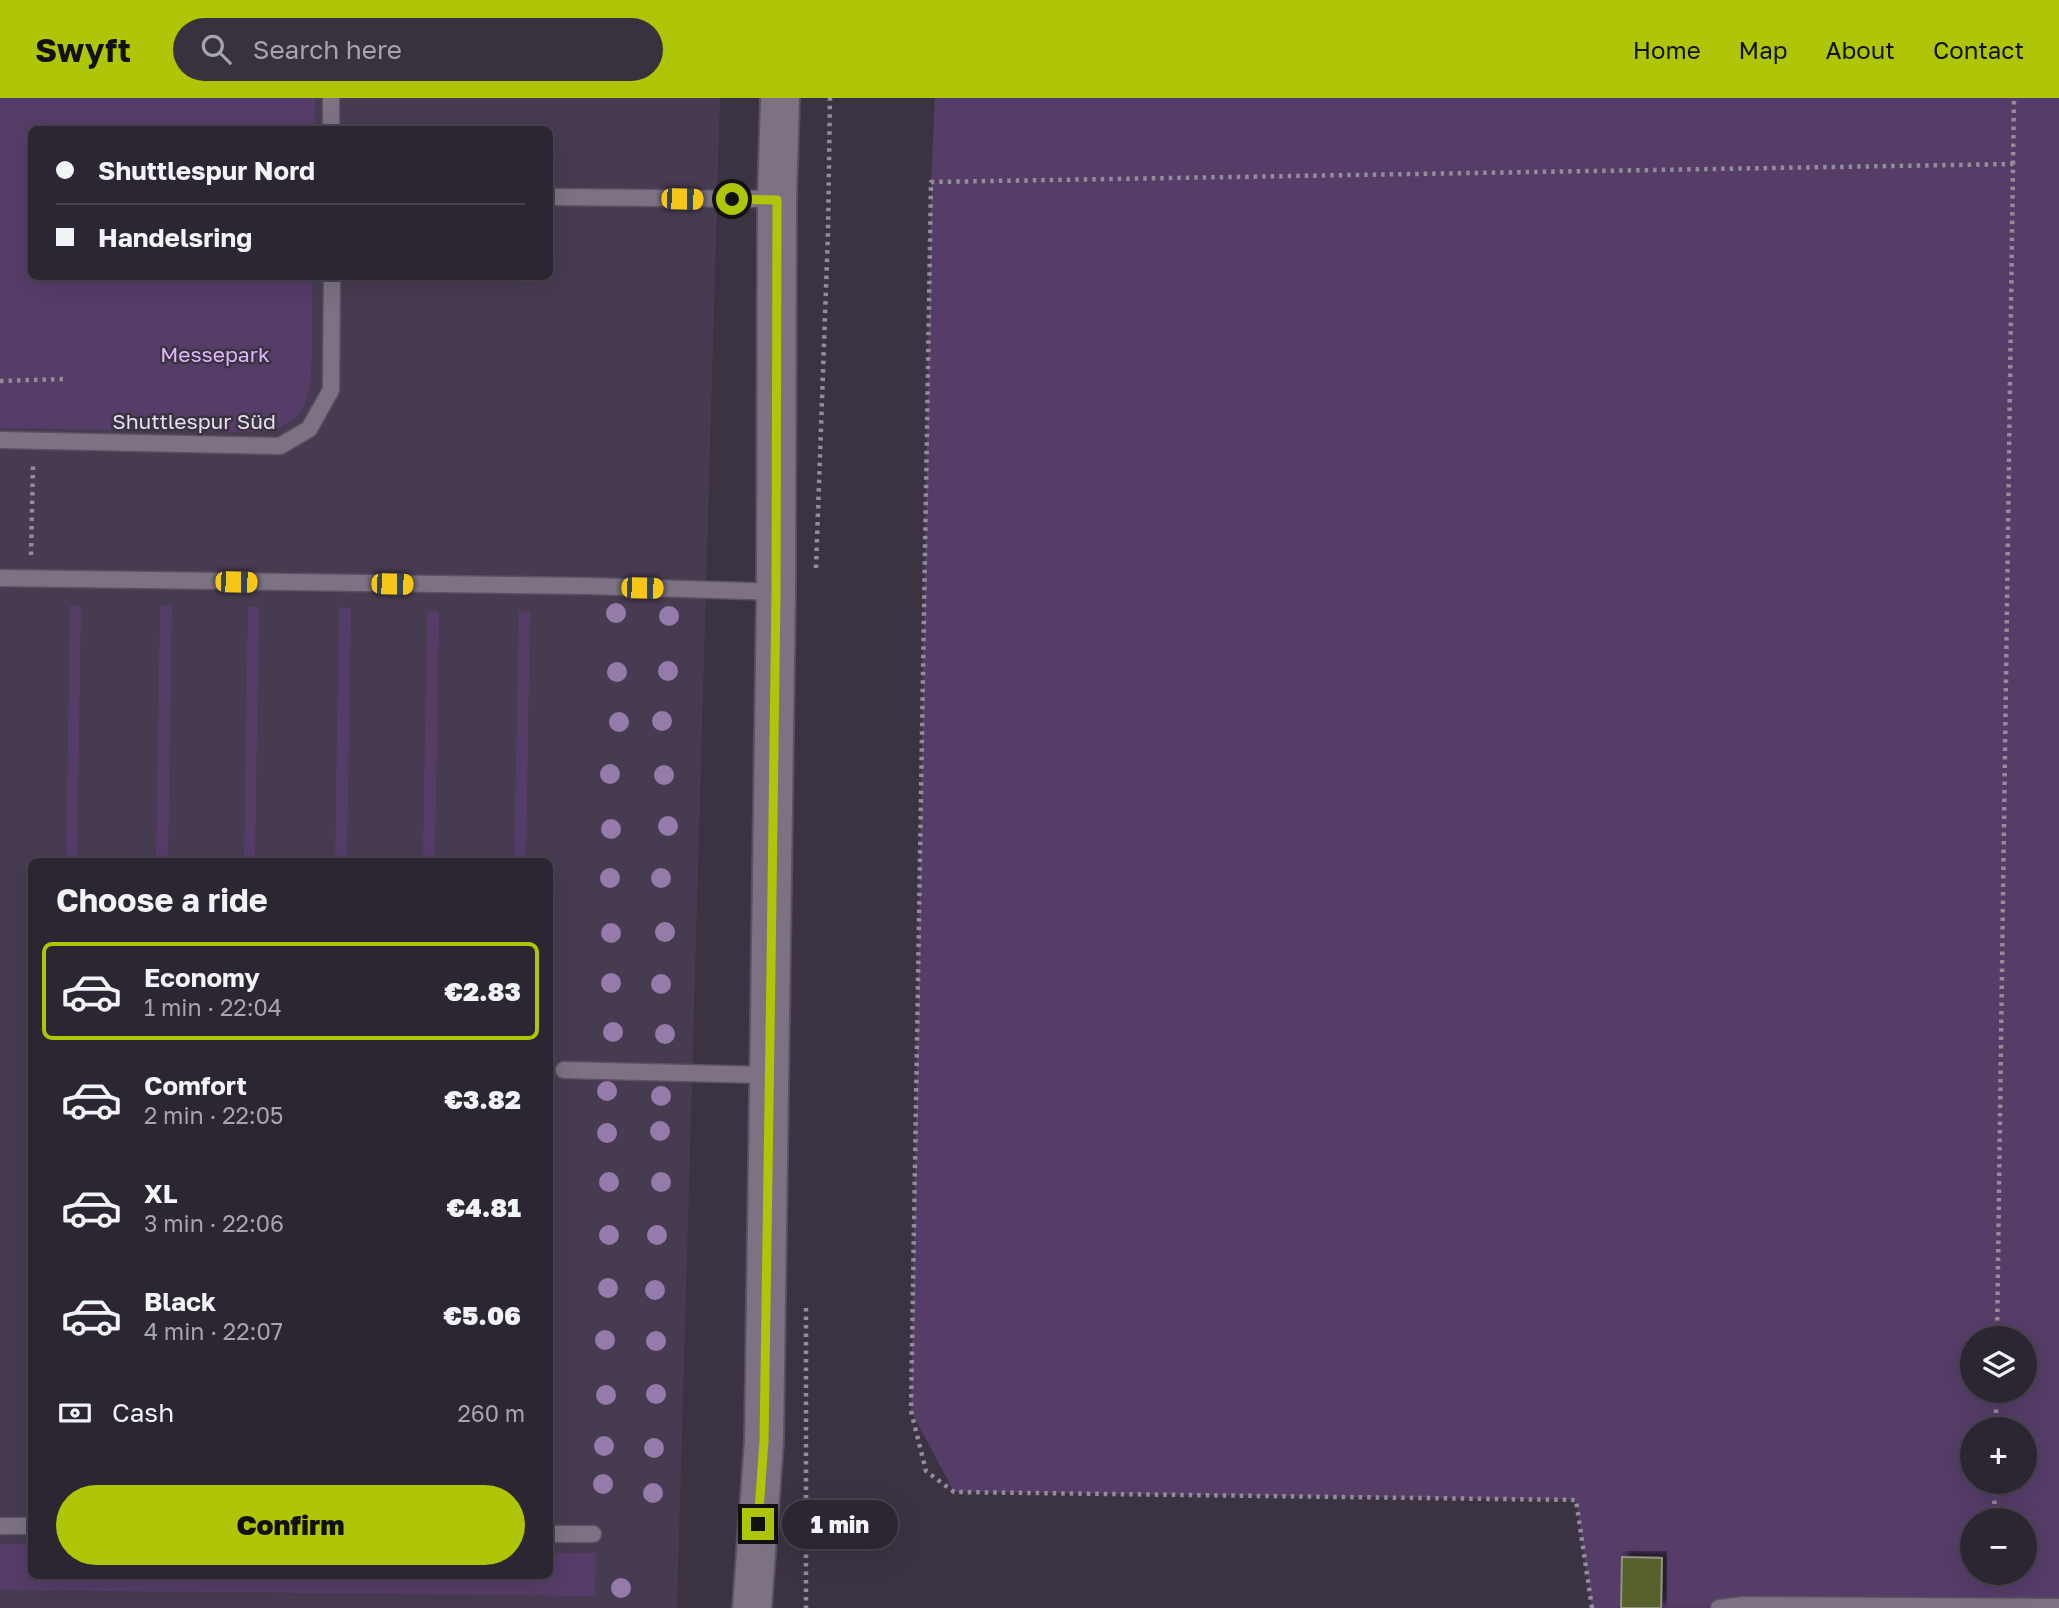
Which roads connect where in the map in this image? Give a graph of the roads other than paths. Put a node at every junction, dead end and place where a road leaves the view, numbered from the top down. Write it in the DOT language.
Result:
graph roads {
  1 [pos="331,98"];
  2 [pos="779,98"];
  3 [pos="331,126"];
  4 [pos="553,197"];
  5 [pos="777,200"];
  6 [pos="332,280"];
  7 [pos="0,440"];
  8 [pos="0,578"];
  9 [pos="776,592"];
  10 [pos="564,1070"];
  11 [pos="769,1075"];
  12 [pos="0,1526"];
  13 [pos="28,1526"];
  14 [pos="553,1534"];
  15 [pos="593,1535"];
  16 [pos="2059,1607"];
  17 [pos="752,1608"];
  18 [pos="1719,1608"];
  1 -- 3 [label="lane"];
  2 -- 5 [label="main road"];
  4 -- 5 [label="lane"];
  5 -- 9 [label="main road"];
  6 -- 7 [label="lane, Shuttlespur Süd"];
  8 -- 9 [label="lane"];
  9 -- 11 [label="main road"];
  10 -- 11 [label="lane"];
  11 -- 17 [label="main road"];
  12 -- 13 [label="lane"];
  14 -- 15 [label="lane"];
  16 -- 18 [label="lane"];
}
